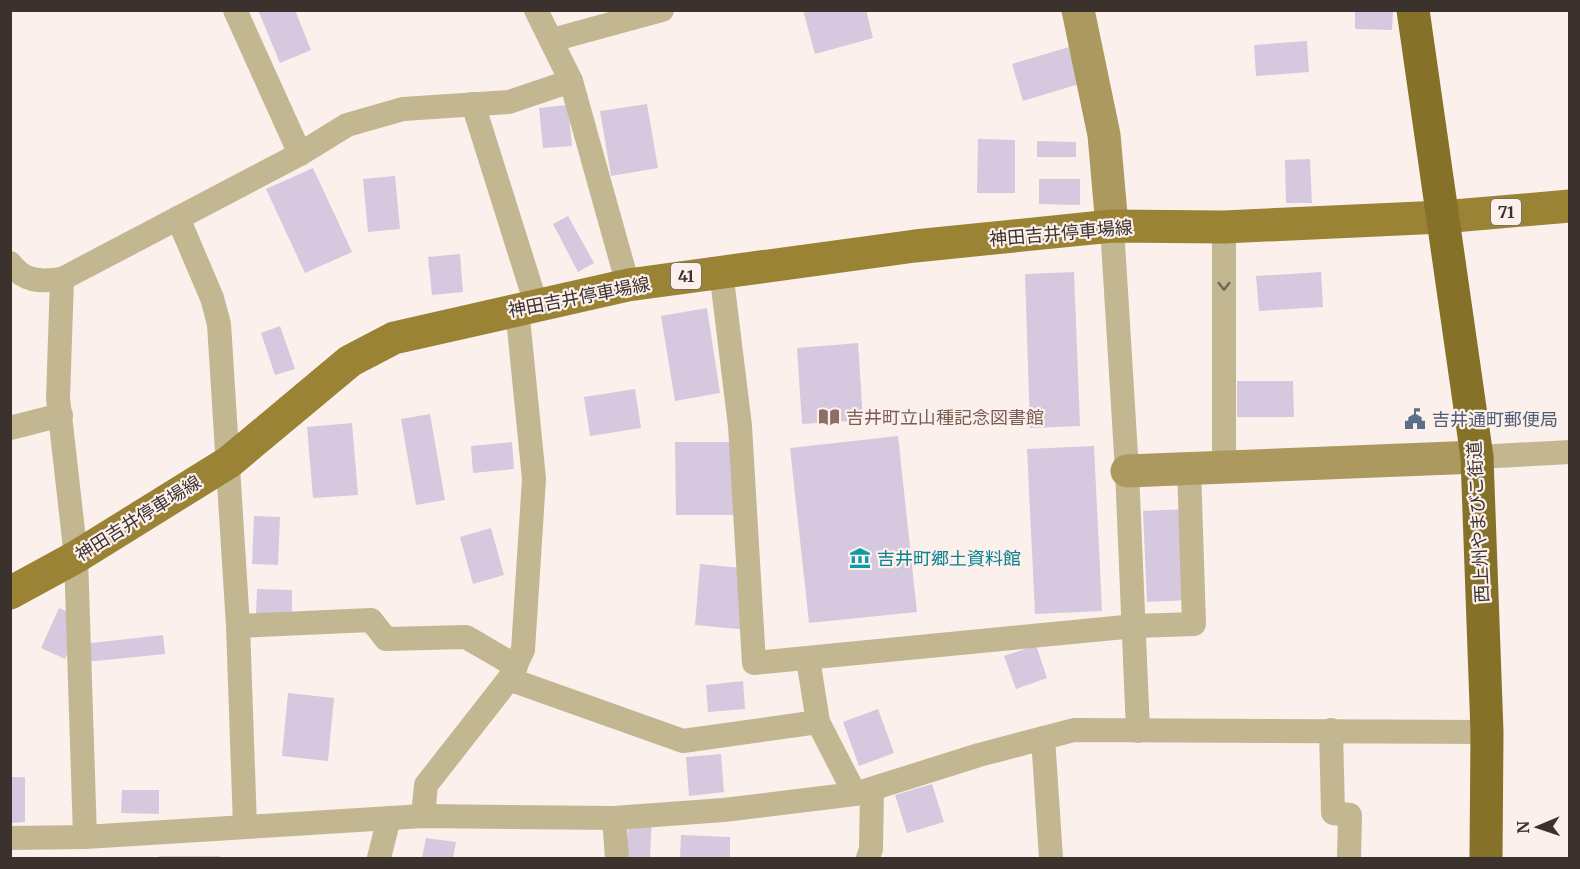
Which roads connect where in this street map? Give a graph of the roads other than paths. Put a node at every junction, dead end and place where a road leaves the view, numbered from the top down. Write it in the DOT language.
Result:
graph roads {
  1 [pos="236,10"];
  2 [pos="536,10"];
  3 [pos="662,10"];
  4 [pos="1078,10"];
  5 [pos="1413,10"];
  6 [pos="552,40"];
  7 [pos="571,81"];
  8 [pos="473,104"];
  9 [pos="300,154"];
  10 [pos="1569,206"];
  11 [pos="1442,217"];
  12 [pos="178,218"];
  13 [pos="1112,226"];
  14 [pos="1224,227"];
  15 [pos="10,263"];
  16 [pos="721,271"];
  17 [pos="62,279"];
  18 [pos="628,285"];
  19 [pos="527,306"];
  20 [pos="61,415"];
  21 [pos="10,428"];
  22 [pos="1569,452"];
  23 [pos="1477,456"];
  24 [pos="230,462"];
  25 [pos="1189,468"];
  26 [pos="1224,468"];
  27 [pos="1127,471"];
  28 [pos="76,557"];
  29 [pos="10,593"];
  30 [pos="238,626"];
  31 [pos="1135,626"];
  32 [pos="808,658"];
  33 [pos="512,672"];
  34 [pos="818,722"];
  35 [pos="1331,730"];
  36 [pos="1138,731"];
  37 [pos="1487,732"];
  38 [pos="1043,738"];
  39 [pos="863,792"];
  40 [pos="423,816"];
  41 [pos="389,818"];
  42 [pos="614,818"];
  43 [pos="245,826"];
  44 [pos="85,837"];
  45 [pos="10,838"];
  46 [pos="379,858"];
  47 [pos="617,858"];
  48 [pos="868,858"];
  49 [pos="1051,858"];
  50 [pos="1349,858"];
  51 [pos="1486,858"];
  1 -- 9 [label="street"];
  2 -- 6 [label="street"];
  3 -- 6 [label="street"];
  4 -- 13 [label="street"];
  5 -- 11 [label="highway, 西上州やまびこ街道"];
  6 -- 7 [label="street"];
  7 -- 8 [label="street"];
  7 -- 18 [label="street"];
  8 -- 9 [label="street"];
  8 -- 19 [label="street"];
  9 -- 12 [label="street"];
  10 -- 11 [label="main road, 71"];
  11 -- 14 [label="main road, 神田吉井停車場線 / 41"];
  11 -- 23 [label="highway, 西上州やまびこ街道"];
  12 -- 17 [label="street"];
  12 -- 24 [label="street"];
  13 -- 14 [label="main road, 神田吉井停車場線 / 41"];
  13 -- 16 [label="main road, 神田吉井停車場線 / 41"];
  13 -- 27 [label="street"];
  14 -- 26 [label="street, one-way"];
  15 -- 17 [label="street"];
  16 -- 18 [label="main road, 神田吉井停車場線 / 41"];
  16 -- 32 [label="street"];
  17 -- 20 [label="street"];
  18 -- 19 [label="main road, 神田吉井停車場線 / 41"];
  19 -- 24 [label="main road, 神田吉井停車場線 / 41"];
  19 -- 33 [label="street"];
  20 -- 21 [label="street"];
  20 -- 28 [label="street"];
  22 -- 23 [label="street"];
  23 -- 26 [label="street"];
  23 -- 37 [label="highway, 西上州やまびこ街道"];
  24 -- 28 [label="main road, 神田吉井停車場線 / 41"];
  24 -- 30 [label="street"];
  25 -- 26 [label="street"];
  25 -- 27 [label="street"];
  25 -- 31 [label="street"];
  27 -- 31 [label="street"];
  28 -- 29 [label="main road, 神田吉井停車場線 / 41"];
  28 -- 44 [label="street"];
  30 -- 33 [label="street"];
  30 -- 43 [label="street"];
  31 -- 32 [label="street"];
  31 -- 36 [label="street"];
  32 -- 34 [label="street"];
  33 -- 34 [label="street"];
  33 -- 40 [label="street"];
  34 -- 39 [label="street"];
  35 -- 36 [label="street"];
  35 -- 37 [label="street"];
  35 -- 50 [label="street"];
  36 -- 38 [label="street"];
  37 -- 51 [label="highway, 西上州やまびこ街道"];
  38 -- 39 [label="street"];
  38 -- 49 [label="street"];
  39 -- 42 [label="street"];
  39 -- 48 [label="street"];
  40 -- 41 [label="street"];
  40 -- 42 [label="street"];
  41 -- 43 [label="street"];
  41 -- 46 [label="street"];
  42 -- 47 [label="street"];
  43 -- 44 [label="street"];
  44 -- 45 [label="street"];
}
